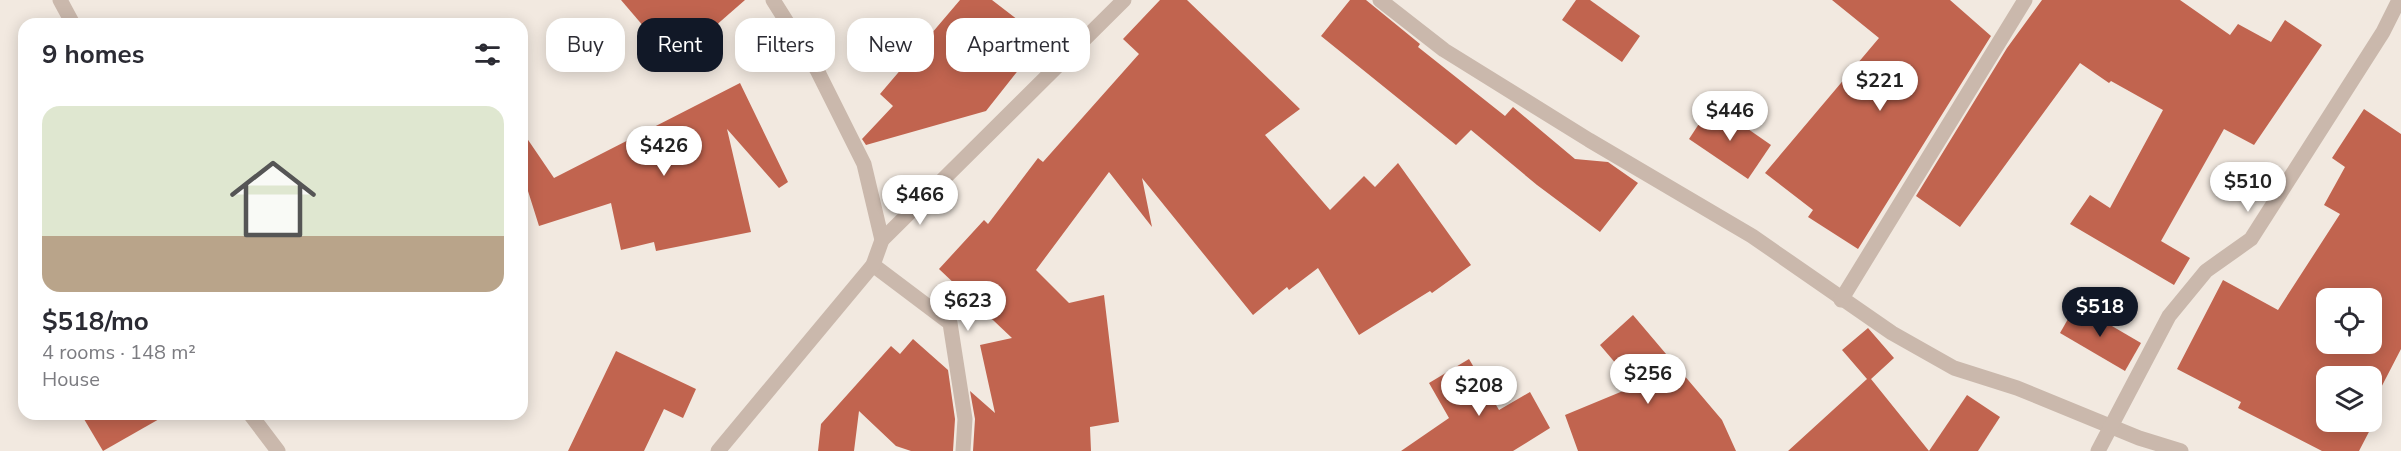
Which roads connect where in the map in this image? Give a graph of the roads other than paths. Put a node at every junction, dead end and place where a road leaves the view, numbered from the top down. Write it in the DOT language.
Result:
graph roads {
  1 [pos="60,0"];
  2 [pos="773,0"];
  3 [pos="1124,0"];
  4 [pos="1380,0"];
  5 [pos="2025,0"];
  6 [pos="2399,0"];
  7 [pos="70,18"];
  8 [pos="882,240"];
  9 [pos="873,265"];
  10 [pos="1841,300"];
  11 [pos="255,420"];
  12 [pos="2110,426"];
  13 [pos="278,451"];
  14 [pos="718,451"];
  15 [pos="963,451"];
  16 [pos="2098,451"];
  17 [pos="2181,451"];
  1 -- 7 [label="street"];
  2 -- 8 [label="street"];
  3 -- 8 [label="street"];
  4 -- 10 [label="street"];
  5 -- 10 [label="street"];
  6 -- 12 [label="street"];
  8 -- 9 [label="street"];
  9 -- 14 [label="street"];
  9 -- 15 [label="street"];
  10 -- 12 [label="street"];
  11 -- 13 [label="street"];
  12 -- 16 [label="street"];
  12 -- 17 [label="street"];
}
